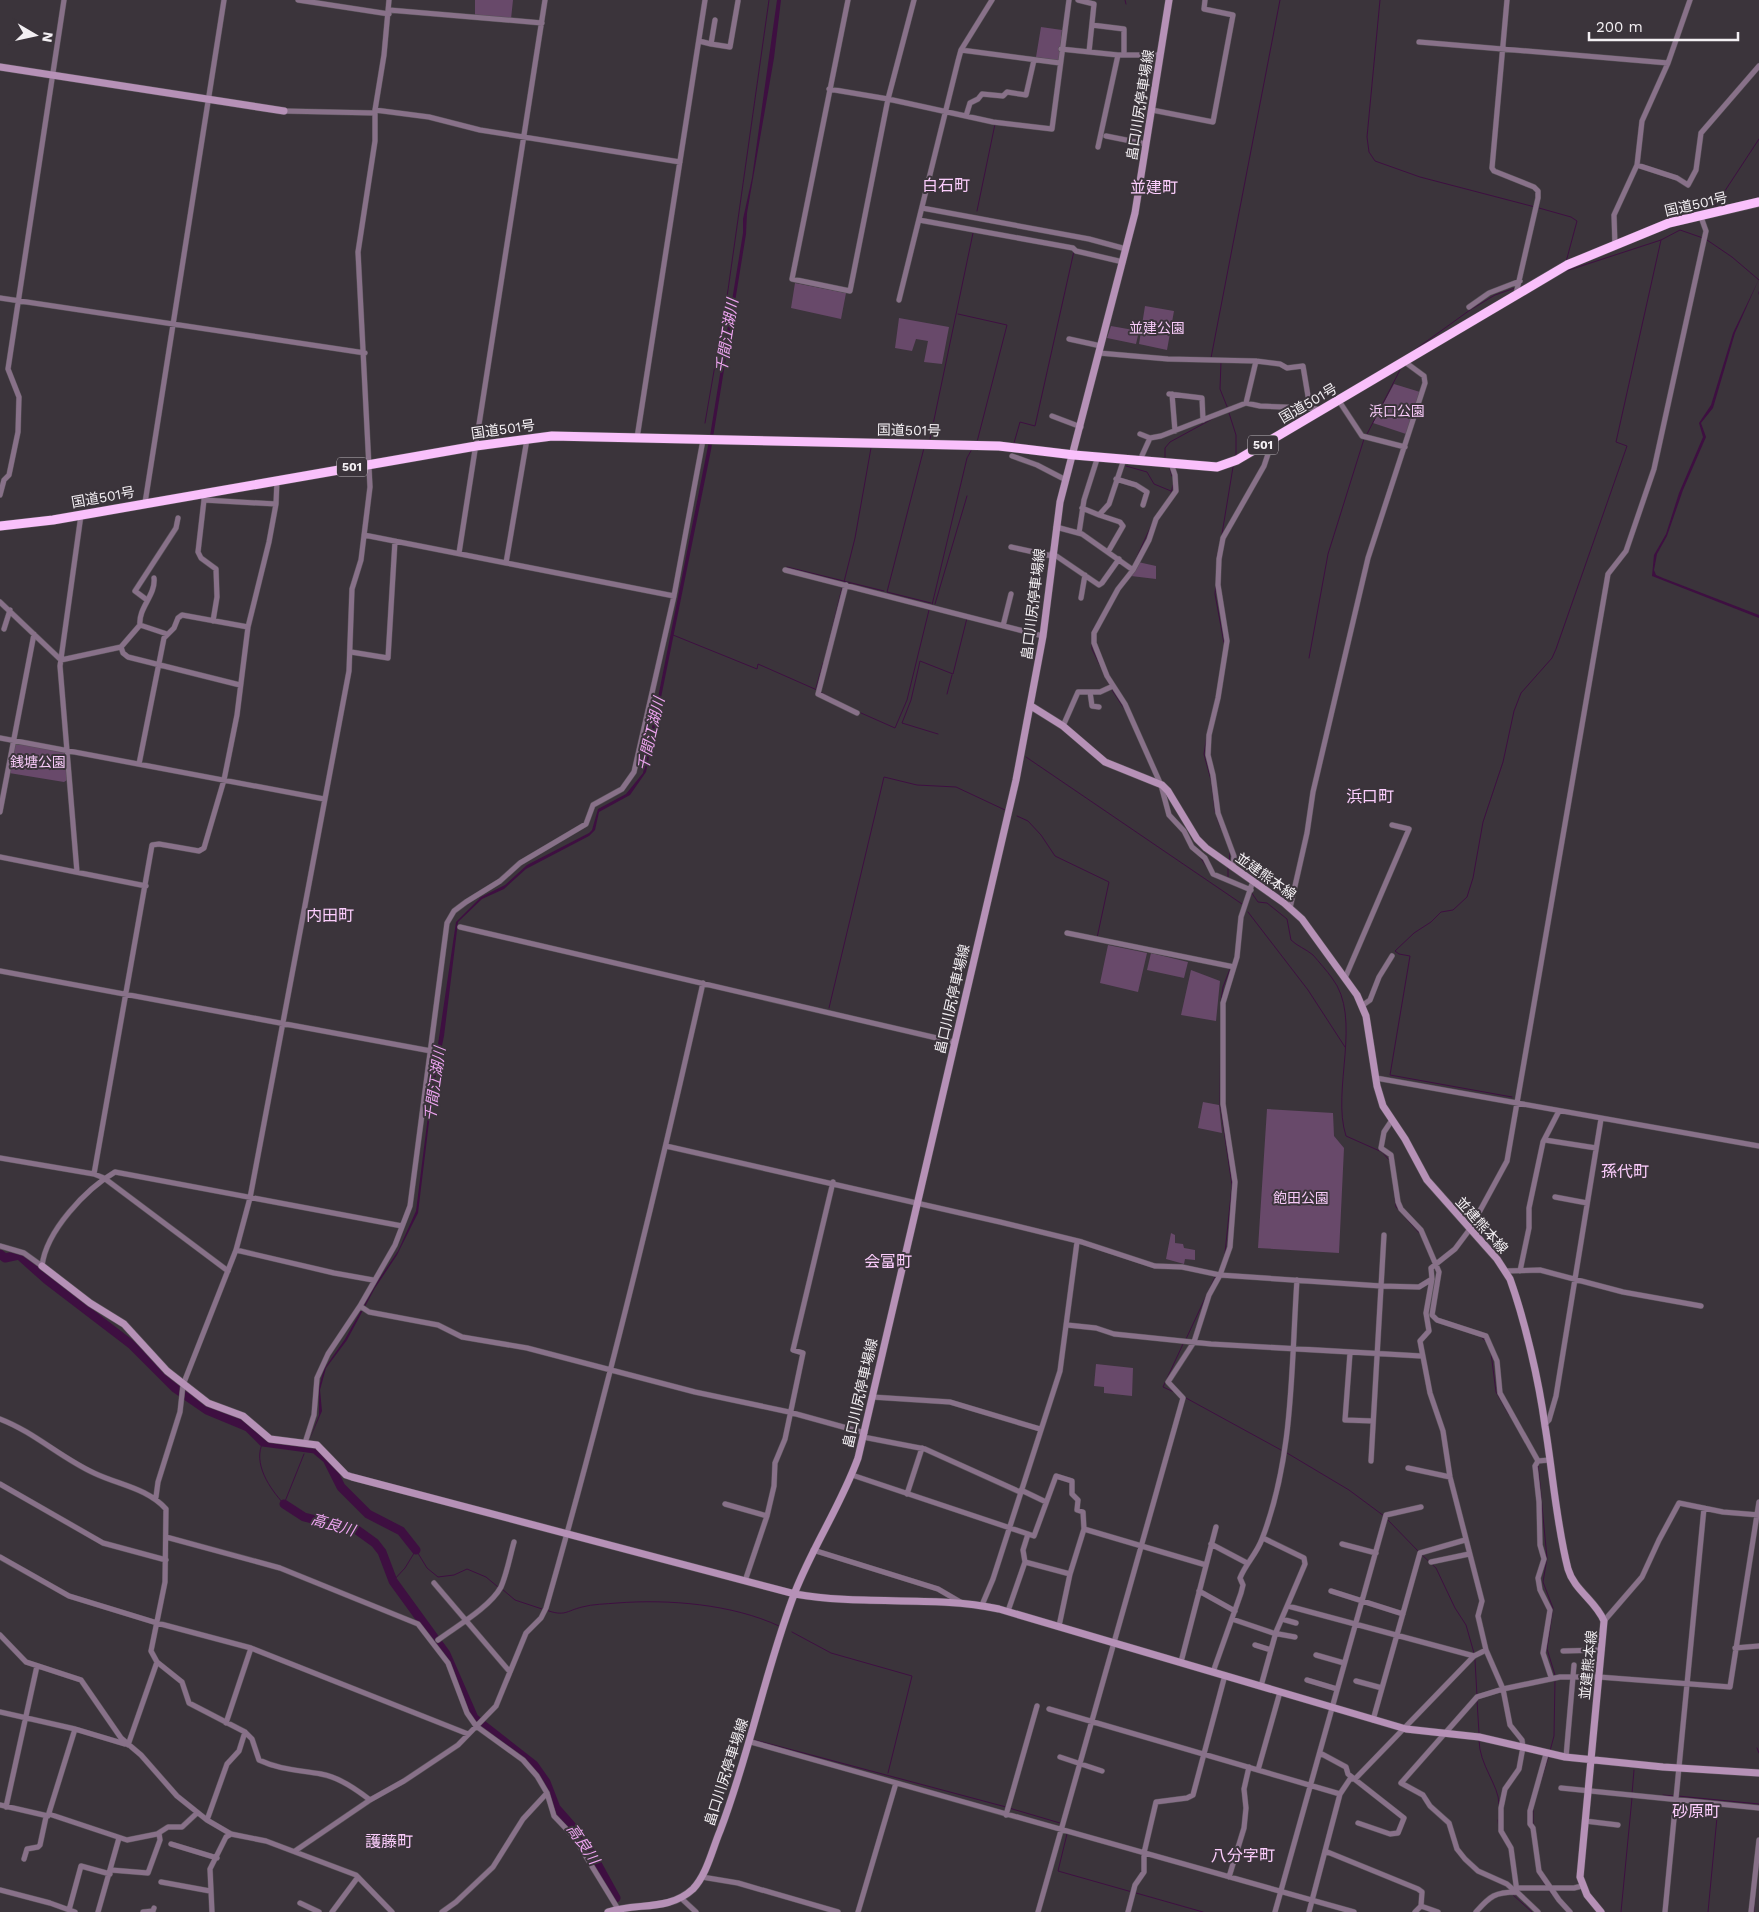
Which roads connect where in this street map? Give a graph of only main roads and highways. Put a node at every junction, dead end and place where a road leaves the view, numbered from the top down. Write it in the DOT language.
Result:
graph roads {
  1 [pos="1168,0"];
  2 [pos="0,67"];
  3 [pos="284,110"];
  4 [pos="1759,202"];
  5 [pos="1074,455"];
  6 [pos="0,526"];
  7 [pos="1031,706"];
  8 [pos="42,1266"];
  9 [pos="795,1594"];
  10 [pos="1591,1760"];
  11 [pos="1759,1773"];
  12 [pos="639,1910"];
  13 [pos="608,1912"];
  14 [pos="1601,1912"];
  1 -- 5 [label="main road, 畠口川尻停車場線"];
  2 -- 3 [label="main road"];
  4 -- 5 [label="highway, 国道501号 / 501"];
  5 -- 6 [label="highway, 国道501号 / 501"];
  5 -- 7 [label="main road, 畠口川尻停車場線"];
  7 -- 9 [label="main road, 畠口川尻停車場線"];
  7 -- 10 [label="main road, 並建熊本線"];
  8 -- 9 [label="main road"];
  9 -- 10 [label="main road"];
  9 -- 12 [label="main road, 畠口川尻停車場線"];
  10 -- 11 [label="main road"];
  10 -- 14 [label="main road, 並建熊本線"];
  12 -- 13 [label="main road, 畠口川尻停車場線"];
}
